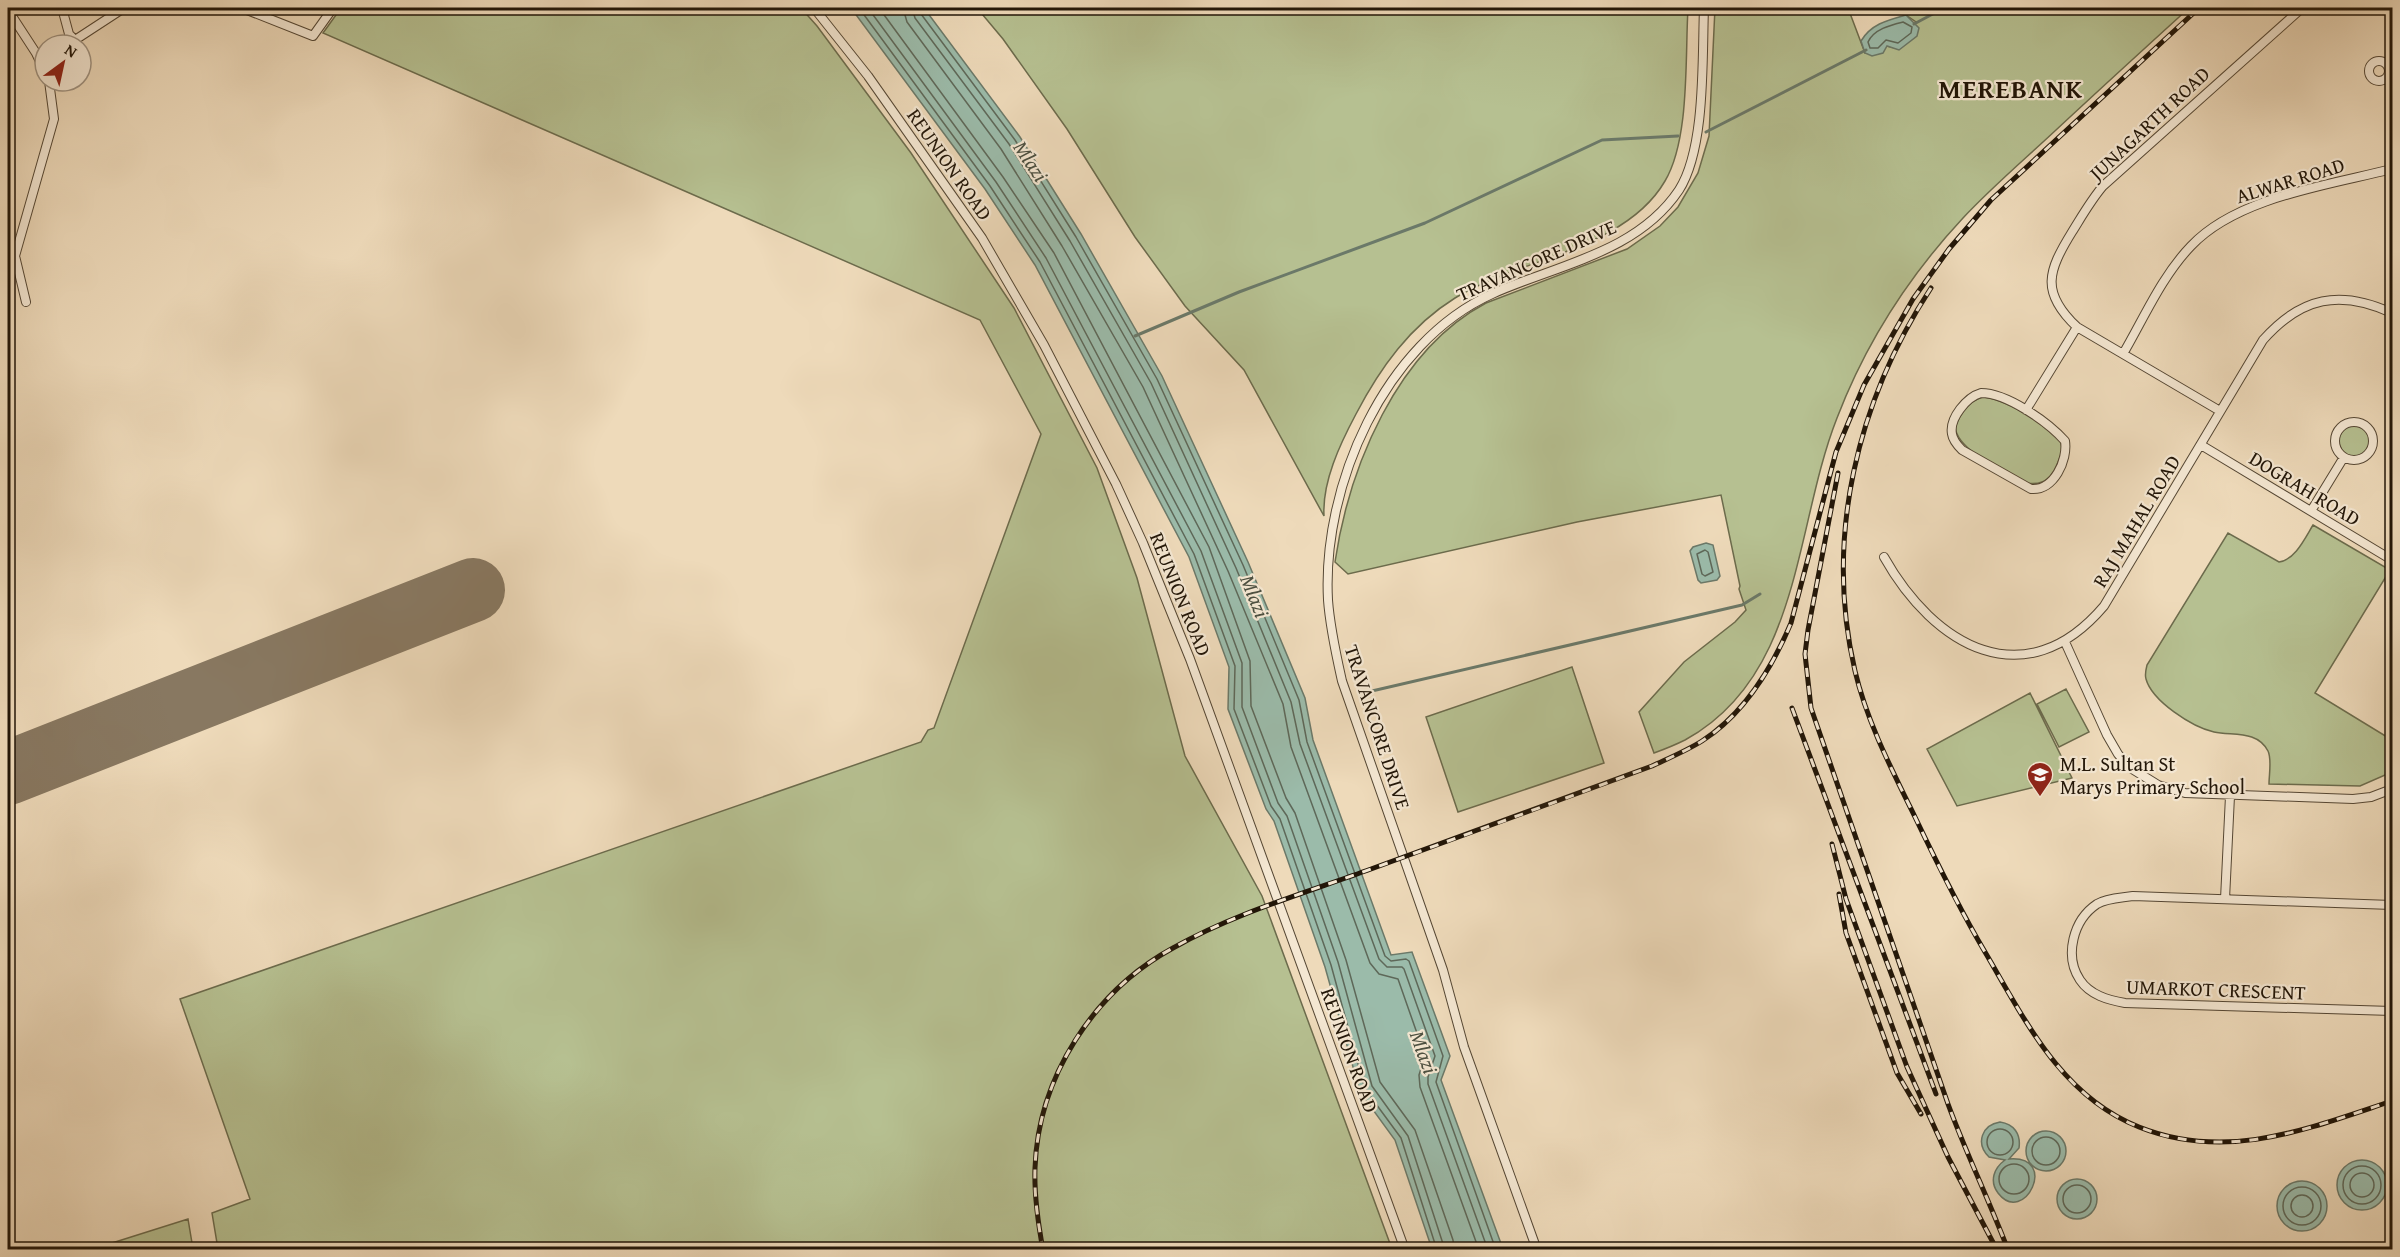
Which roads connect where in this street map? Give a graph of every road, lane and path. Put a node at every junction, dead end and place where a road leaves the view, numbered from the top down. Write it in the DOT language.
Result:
graph roads {
  1 [pos="62,8"];
  2 [pos="124,8"];
  3 [pos="242,8"];
  4 [pos="333,8"];
  5 [pos="814,8"];
  6 [pos="1704,8"];
  7 [pos="2302,8"];
  8 [pos="8,10"];
  9 [pos="33,48"];
  10 [pos="51,93"];
  11 [pos="2392,169"];
  12 [pos="26,302"];
  13 [pos="2392,313"];
  14 [pos="2077,327"];
  15 [pos="2123,354"];
  16 [pos="2026,410"];
  17 [pos="2220,411"];
  18 [pos="2200,445"];
  19 [pos="2344,457"];
  20 [pos="2311,511"];
  21 [pos="1884,557"];
  22 [pos="2392,560"];
  23 [pos="2065,642"];
  24 [pos="2392,789"];
  25 [pos="2230,796"];
  26 [pos="2225,899"];
  27 [pos="2392,906"];
  28 [pos="2392,1011"];
  29 [pos="1405,1250"];
  30 [pos="1537,1250"];
  1 -- 2 [label="street"];
  3 -- 4 [label="street"];
  5 -- 29 [label="street, REUNION ROAD"];
  6 -- 30 [label="street, TRAVANCORE DRIVE"];
  7 -- 14 [label="street, JUNAGARTH ROAD"];
  8 -- 9 [label="street"];
  10 -- 12 [label="street"];
  11 -- 15 [label="street, ALWAR ROAD"];
  13 -- 17 [label="street, RAJ MAHAL ROAD"];
  14 -- 15 [label="street, JUNAGARTH ROAD"];
  14 -- 16 [label="street"];
  15 -- 17 [label="street, JUNAGARTH ROAD"];
  16 -- 16 [label="street"];
  17 -- 18 [label="street, RAJ MAHAL ROAD"];
  18 -- 20 [label="street, DOGRAH ROAD"];
  18 -- 23 [label="street, RAJ MAHAL ROAD"];
  19 -- 19 [label="street"];
  19 -- 20 [label="street"];
  20 -- 22 [label="street, DOGRAH ROAD"];
  21 -- 23 [label="street, RAJ MAHAL ROAD"];
  23 -- 25 [label="street"];
  24 -- 25 [label="street"];
  25 -- 26 [label="street"];
  26 -- 27 [label="street, UMARKOT CRESCENT"];
  26 -- 28 [label="street, UMARKOT CRESCENT"];
}
